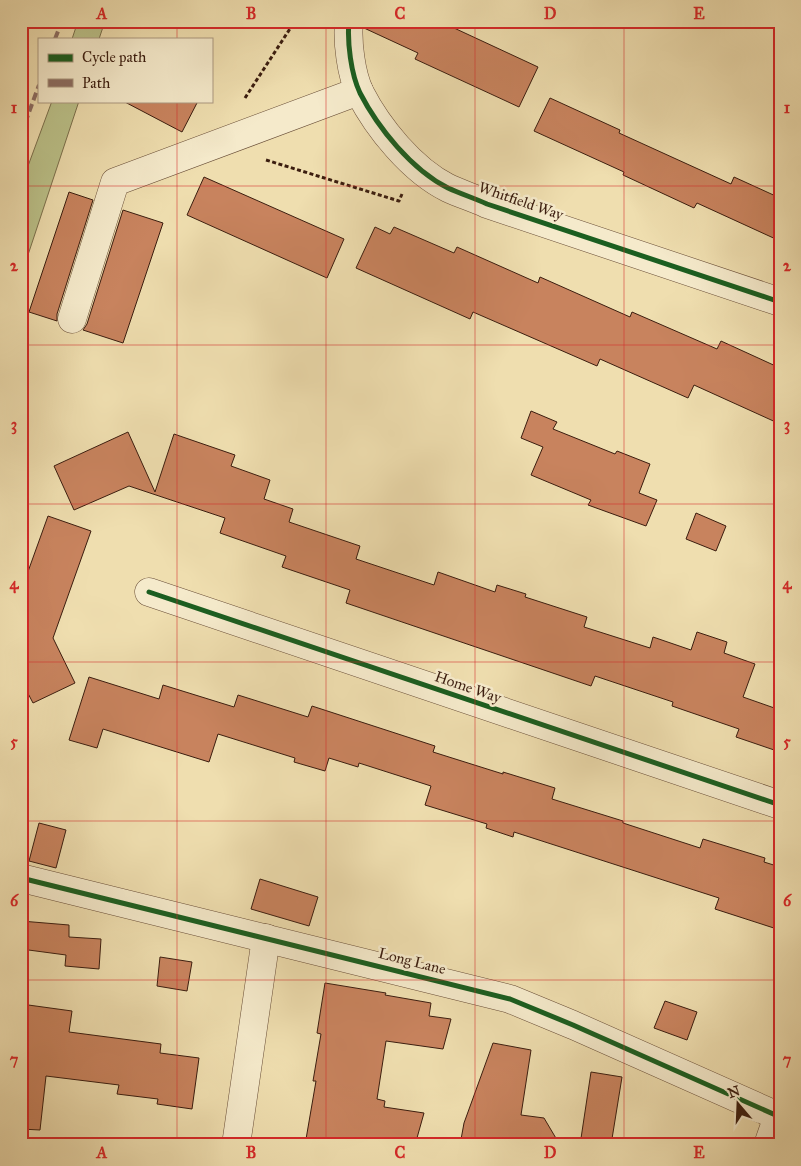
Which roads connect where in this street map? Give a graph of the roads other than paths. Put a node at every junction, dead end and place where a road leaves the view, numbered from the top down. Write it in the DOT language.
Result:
graph roads {
  1 [pos="349,21"];
  2 [pos="360,91"];
  3 [pos="780,302"];
  4 [pos="72,319"];
  5 [pos="149,592"];
  6 [pos="780,805"];
  7 [pos="21,878"];
  8 [pos="266,938"];
  9 [pos="779,1116"];
  10 [pos="236,1145"];
  11 [pos="768,1145"];
  1 -- 2 [label="street, Whitfield Way"];
  2 -- 3 [label="street, Whitfield Way"];
  2 -- 4 [label="street"];
  5 -- 6 [label="street, Home Way"];
  7 -- 8 [label="street, Long Lane"];
  8 -- 9 [label="street, Long Lane"];
  8 -- 10 [label="street"];
  9 -- 11 [label="street, Long Lane"];
}
